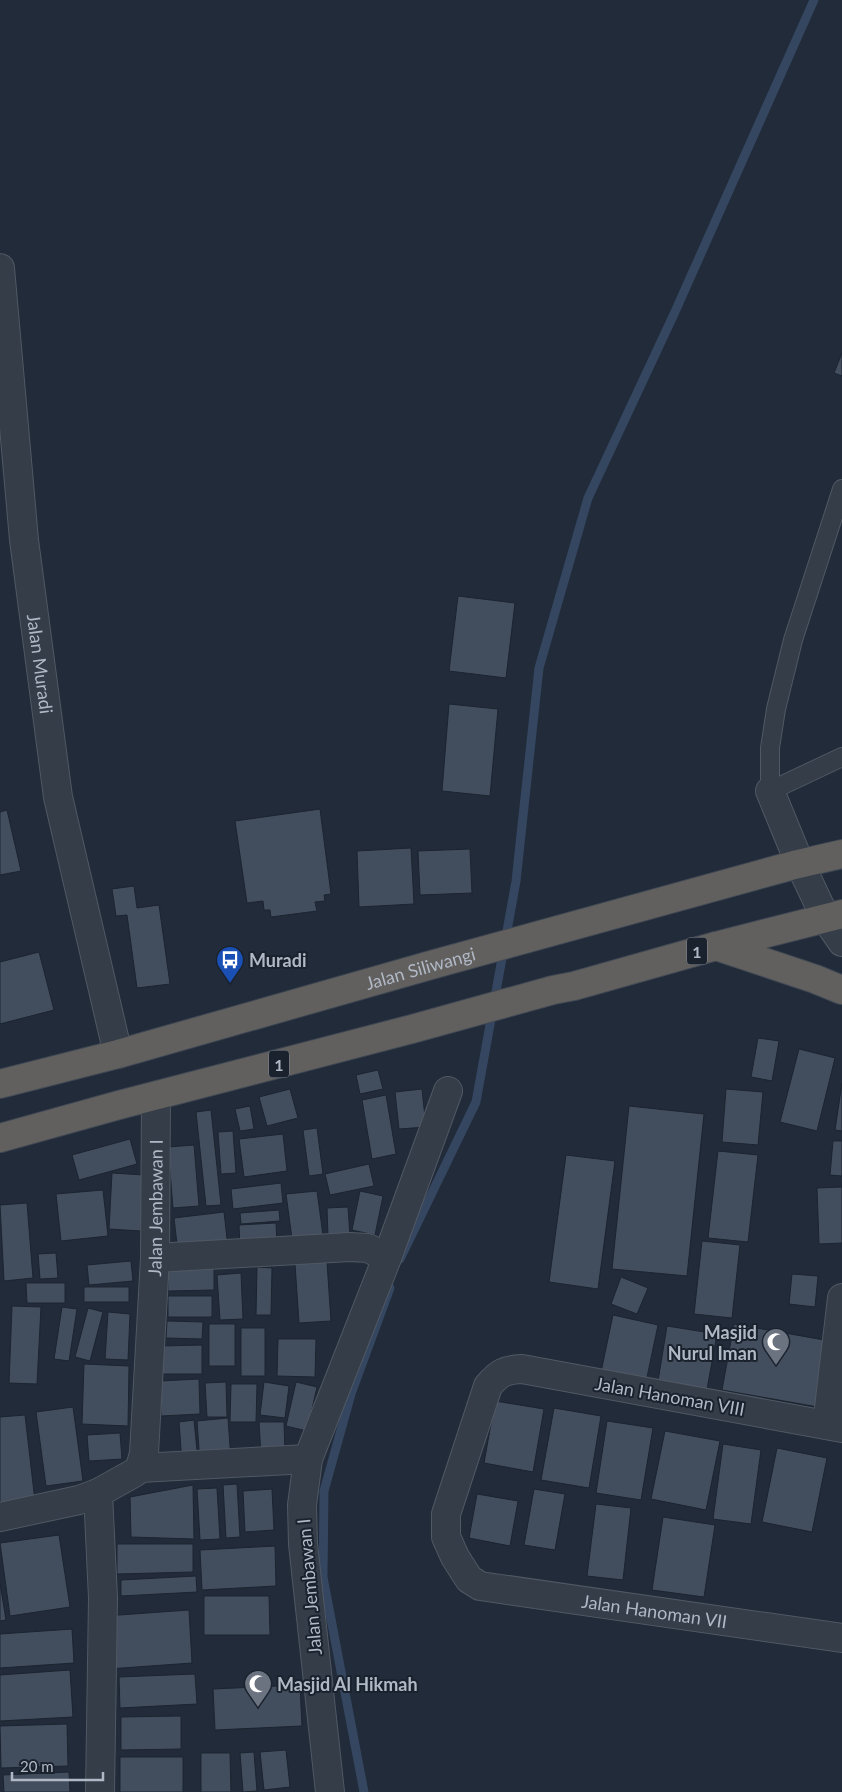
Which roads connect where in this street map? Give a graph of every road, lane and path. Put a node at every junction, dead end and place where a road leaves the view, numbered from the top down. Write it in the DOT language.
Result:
graph roads {
  1 [pos="0,268"];
  2 [pos="2,312"];
  3 [pos="842,489"];
  4 [pos="842,756"];
  5 [pos="770,791"];
  6 [pos="842,854"];
  7 [pos="800,864"];
  8 [pos="834,916"];
  9 [pos="842,942"];
  10 [pos="716,946"];
  11 [pos="842,990"];
  12 [pos="118,1054"];
  13 [pos="0,1084"];
  14 [pos="448,1091"];
  15 [pos="156,1096"];
  16 [pos="0,1138"];
  17 [pos="155,1258"];
  18 [pos="388,1258"];
  19 [pos="842,1298"];
  20 [pos="835,1426"];
  21 [pos="308,1459"];
  22 [pos="140,1468"];
  23 [pos="98,1493"];
  24 [pos="0,1516"];
  25 [pos="469,1579"];
  26 [pos="842,1638"];
  27 [pos="100,1792"];
  28 [pos="330,1792"];
  1 -- 2 [label="street, Jalan Muradi"];
  2 -- 12 [label="street, Jalan Muradi"];
  3 -- 5 [label="lane"];
  4 -- 5 [label="lane"];
  5 -- 7 [label="street"];
  6 -- 7 [label="highway, Jalan Siliwangi"];
  7 -- 8 [label="street"];
  7 -- 12 [label="highway, Jalan Siliwangi"];
  8 -- 9 [label="street"];
  8 -- 10 [label="highway, 1"];
  10 -- 11 [label="highway"];
  10 -- 15 [label="highway, 1"];
  12 -- 13 [label="highway, Jalan Siliwangi"];
  14 -- 18 [label="street, Jalan Jembawan I"];
  15 -- 16 [label="highway, 1"];
  15 -- 17 [label="street, Jalan Jembawan I"];
  17 -- 18 [label="street"];
  17 -- 22 [label="street, Jalan Jembawan I"];
  18 -- 21 [label="street, Jalan Jembawan I"];
  19 -- 20 [label="street"];
  20 -- 25 [label="street, Jalan Hanoman VIII"];
  21 -- 22 [label="street"];
  21 -- 28 [label="street, Jalan Jembawan I"];
  22 -- 23 [label="street"];
  23 -- 24 [label="street"];
  23 -- 27 [label="street"];
  25 -- 26 [label="street, Jalan Hanoman VII"];
}
